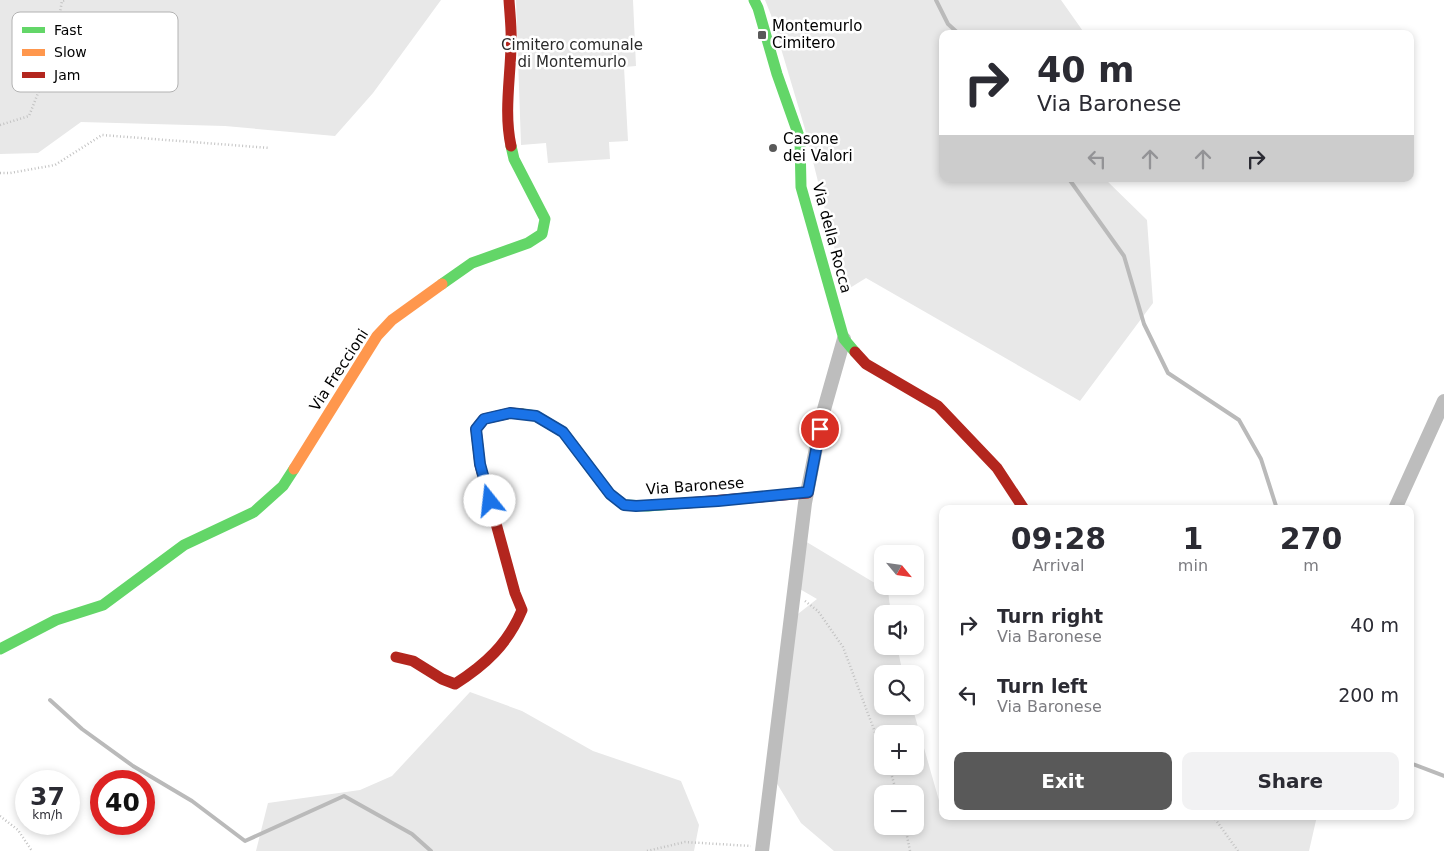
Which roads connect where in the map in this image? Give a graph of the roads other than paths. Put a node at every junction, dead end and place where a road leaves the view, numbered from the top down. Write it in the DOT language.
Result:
graph roads {
  1 [pos="508,0"];
  2 [pos="754,0"];
  3 [pos="844,339"];
  4 [pos="1444,401"];
  5 [pos="808,492"];
  6 [pos="1021,505"];
  7 [pos="1396,505"];
  8 [pos="0,649"];
  9 [pos="396,657"];
  10 [pos="762,849"];
  1 -- 8 [label="street, Via Freccioni"];
  2 -- 3 [label="street, Via della Rocca"];
  3 -- 5 [label="street"];
  3 -- 6 [label="street"];
  4 -- 7 [label="street"];
  5 -- 9 [label="street, Via Baronese"];
  5 -- 10 [label="street"];
}
